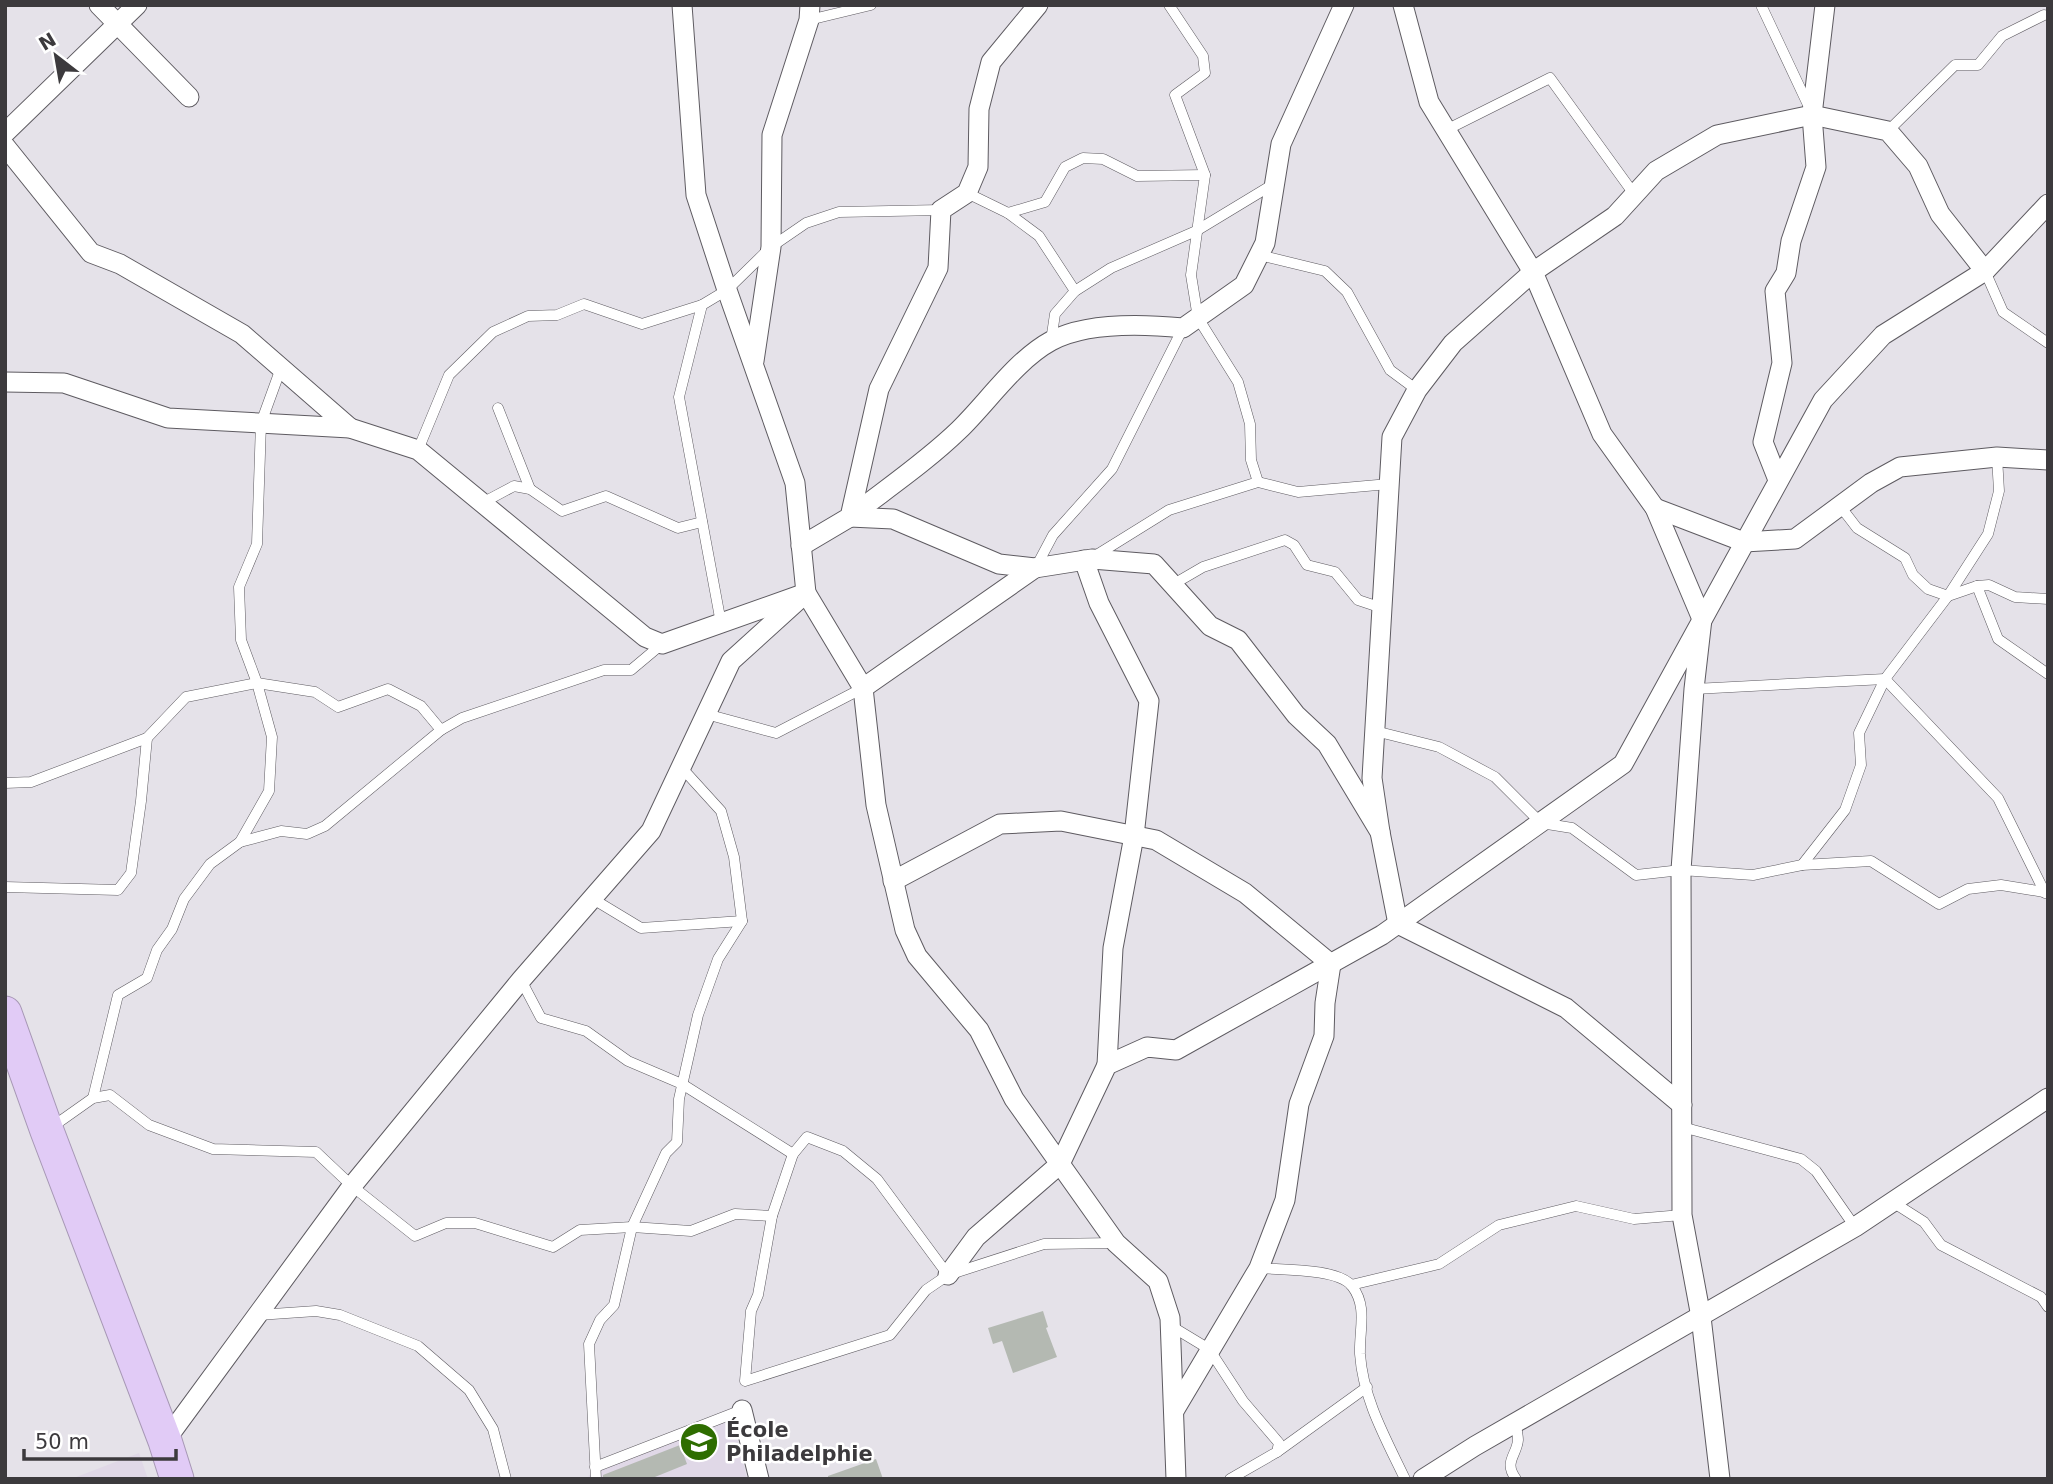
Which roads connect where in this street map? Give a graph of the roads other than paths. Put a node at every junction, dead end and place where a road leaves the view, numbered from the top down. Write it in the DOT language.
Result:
graph roads {
  1 [pos="99,5"];
  2 [pos="137,5"];
  3 [pos="668,5"];
  4 [pos="872,5"];
  5 [pos="1038,5"];
  6 [pos="1169,5"];
  7 [pos="1344,5"];
  8 [pos="1403,5"];
  9 [pos="1761,5"];
  10 [pos="1825,5"];
  11 [pos="810,13"];
  12 [pos="2045,13"];
  13 [pos="682,15"];
  14 [pos="118,26"];
  15 [pos="189,97"];
  16 [pos="1812,114"];
  17 [pos="1446,130"];
  18 [pos="1888,131"];
  19 [pos="5,134"];
  20 [pos="5,146"];
  21 [pos="1205,174"];
  22 [pos="1275,183"];
  23 [pos="967,193"];
  24 [pos="1634,194"];
  25 [pos="2048,204"];
  26 [pos="942,210"];
  27 [pos="1008,213"];
  28 [pos="1196,231"];
  29 [pos="771,247"];
  30 [pos="1259,255"];
  31 [pos="1985,271"];
  32 [pos="1533,272"];
  33 [pos="727,290"];
  34 [pos="1074,291"];
  35 [pos="702,305"];
  36 [pos="1191,323"];
  37 [pos="1051,341"];
  38 [pos="2048,343"];
  39 [pos="753,365"];
  40 [pos="281,368"];
  41 [pos="5,382"];
  42 [pos="1418,390"];
  43 [pos="498,408"];
  44 [pos="261,423"];
  45 [pos="350,428"];
  46 [pos="418,450"];
  47 [pos="1997,457"];
  48 [pos="2048,460"];
  49 [pos="1778,480"];
  50 [pos="1258,482"];
  51 [pos="1389,484"];
  52 [pos="530,489"];
  53 [pos="484,502"];
  54 [pos="1840,506"];
  55 [pos="1655,508"];
  56 [pos="850,517"];
  57 [pos="702,522"];
  58 [pos="1744,542"];
  59 [pos="801,546"];
  60 [pos="1088,559"];
  61 [pos="1035,568"];
  62 [pos="1172,584"];
  63 [pos="1977,586"];
  64 [pos="806,593"];
  65 [pos="1948,596"];
  66 [pos="2048,599"];
  67 [pos="1382,608"];
  68 [pos="1702,619"];
  69 [pos="721,623"];
  70 [pos="662,644"];
  71 [pos="2048,674"];
  72 [pos="1885,680"];
  73 [pos="257,683"];
  74 [pos="863,688"];
  75 [pos="1694,689"];
  76 [pos="706,714"];
  77 [pos="441,730"];
  78 [pos="1375,731"];
  79 [pos="147,738"];
  80 [pos="681,767"];
  81 [pos="5,783"];
  82 [pos="1542,823"];
  83 [pos="1380,832"];
  84 [pos="1134,836"];
  85 [pos="240,842"];
  86 [pos="1802,865"];
  87 [pos="1681,870"];
  88 [pos="893,881"];
  89 [pos="5,887"];
  90 [pos="2046,893"];
  91 [pos="593,899"];
  92 [pos="742,921"];
  93 [pos="1398,924"];
  94 [pos="1331,964"];
  95 [pos="521,980"];
  96 [pos="5,1013"];
  97 [pos="1107,1065"];
  98 [pos="682,1084"];
  99 [pos="93,1098"];
  100 [pos="2048,1098"];
  101 [pos="1682,1105"];
  102 [pos="1682,1127"];
  103 [pos="47,1130"];
  104 [pos="793,1154"];
  105 [pos="1060,1164"];
  106 [pos="352,1186"];
  107 [pos="1891,1201"];
  108 [pos="1682,1215"];
  109 [pos="772,1216"];
  110 [pos="632,1227"];
  111 [pos="1855,1227"];
  112 [pos="1116,1243"];
  113 [pos="1259,1268"];
  114 [pos="948,1275"];
  115 [pos="1351,1286"];
  116 [pos="2048,1307"];
  117 [pos="258,1315"];
  118 [pos="1701,1317"];
  119 [pos="1171,1326"];
  120 [pos="1209,1349"];
  121 [pos="1367,1387"];
  122 [pos="742,1410"];
  123 [pos="1174,1410"];
  124 [pos="1516,1423"];
  125 [pos="165,1441"];
  126 [pos="1278,1452"];
  127 [pos="595,1467"];
  128 [pos="177,1479"];
  129 [pos="506,1479"];
  130 [pos="596,1479"];
  131 [pos="759,1479"];
  132 [pos="1176,1479"];
  133 [pos="1230,1479"];
  134 [pos="1405,1479"];
  135 [pos="1423,1479"];
  136 [pos="1516,1479"];
  137 [pos="1720,1479"];
  1 -- 14 [label="street"];
  2 -- 14 [label="street"];
  3 -- 13 [label="street"];
  4 -- 11 [label="lane"];
  5 -- 23 [label="street"];
  6 -- 21 [label="lane"];
  7 -- 22 [label="street"];
  8 -- 17 [label="street"];
  9 -- 16 [label="lane"];
  10 -- 16 [label="street"];
  11 -- 29 [label="street"];
  12 -- 18 [label="lane"];
  13 -- 33 [label="street"];
  14 -- 15 [label="street"];
  14 -- 19 [label="street"];
  16 -- 18 [label="street"];
  16 -- 24 [label="street"];
  16 -- 49 [label="street"];
  17 -- 24 [label="lane"];
  17 -- 32 [label="street"];
  18 -- 31 [label="street"];
  20 -- 40 [label="street"];
  21 -- 27 [label="lane"];
  21 -- 28 [label="lane"];
  22 -- 28 [label="lane"];
  22 -- 30 [label="street"];
  23 -- 26 [label="street"];
  23 -- 27 [label="lane"];
  24 -- 32 [label="street"];
  25 -- 31 [label="street"];
  26 -- 29 [label="lane"];
  26 -- 56 [label="street"];
  27 -- 34 [label="lane"];
  28 -- 34 [label="lane"];
  28 -- 36 [label="lane"];
  29 -- 33 [label="lane"];
  29 -- 39 [label="street"];
  30 -- 36 [label="street"];
  30 -- 42 [label="lane"];
  31 -- 38 [label="lane"];
  31 -- 49 [label="street"];
  32 -- 42 [label="street"];
  32 -- 55 [label="street"];
  33 -- 35 [label="lane"];
  33 -- 39 [label="street"];
  34 -- 37 [label="lane"];
  35 -- 46 [label="lane"];
  35 -- 57 [label="lane"];
  36 -- 37 [label="street"];
  36 -- 50 [label="lane"];
  36 -- 61 [label="lane"];
  37 -- 56 [label="street"];
  39 -- 59 [label="street"];
  40 -- 44 [label="lane"];
  40 -- 45 [label="street"];
  41 -- 44 [label="street"];
  42 -- 51 [label="street"];
  43 -- 52 [label="lane"];
  44 -- 45 [label="street"];
  44 -- 73 [label="lane"];
  45 -- 46 [label="street"];
  46 -- 53 [label="street"];
  47 -- 48 [label="street"];
  47 -- 54 [label="street"];
  47 -- 65 [label="lane"];
  49 -- 58 [label="street"];
  50 -- 51 [label="lane"];
  50 -- 60 [label="lane"];
  51 -- 67 [label="street"];
  52 -- 53 [label="lane"];
  52 -- 57 [label="lane"];
  53 -- 70 [label="street"];
  54 -- 58 [label="street"];
  54 -- 65 [label="lane"];
  55 -- 58 [label="street"];
  55 -- 68 [label="street"];
  56 -- 59 [label="street"];
  56 -- 61 [label="street"];
  57 -- 69 [label="lane"];
  58 -- 68 [label="street"];
  59 -- 64 [label="street"];
  60 -- 61 [label="street"];
  60 -- 62 [label="street"];
  60 -- 84 [label="street"];
  61 -- 74 [label="street"];
  62 -- 67 [label="lane"];
  62 -- 83 [label="street"];
  63 -- 65 [label="lane"];
  63 -- 66 [label="lane"];
  63 -- 71 [label="lane"];
  64 -- 69 [label="street"];
  64 -- 74 [label="street"];
  64 -- 76 [label="street"];
  65 -- 72 [label="lane"];
  67 -- 78 [label="street"];
  68 -- 75 [label="street"];
  68 -- 82 [label="street"];
  69 -- 70 [label="street"];
  70 -- 77 [label="lane"];
  72 -- 75 [label="lane"];
  72 -- 86 [label="lane"];
  72 -- 90 [label="lane"];
  73 -- 77 [label="lane"];
  73 -- 79 [label="lane"];
  73 -- 85 [label="lane"];
  74 -- 76 [label="lane"];
  74 -- 88 [label="street"];
  75 -- 87 [label="street"];
  76 -- 80 [label="street"];
  77 -- 85 [label="lane"];
  78 -- 82 [label="lane"];
  78 -- 83 [label="street"];
  79 -- 81 [label="lane"];
  79 -- 89 [label="lane"];
  80 -- 91 [label="street"];
  80 -- 92 [label="lane"];
  82 -- 87 [label="lane"];
  82 -- 93 [label="street"];
  83 -- 93 [label="street"];
  84 -- 88 [label="street"];
  84 -- 94 [label="street"];
  84 -- 97 [label="street"];
  85 -- 99 [label="lane"];
  86 -- 87 [label="lane"];
  86 -- 90 [label="lane"];
  87 -- 101 [label="street"];
  88 -- 105 [label="street"];
  91 -- 92 [label="lane"];
  91 -- 95 [label="street"];
  92 -- 98 [label="lane"];
  93 -- 94 [label="street"];
  93 -- 101 [label="street"];
  94 -- 97 [label="street"];
  94 -- 113 [label="street"];
  95 -- 98 [label="lane"];
  95 -- 106 [label="street"];
  96 -- 103 [label="highway"];
  97 -- 105 [label="street"];
  98 -- 104 [label="lane"];
  98 -- 110 [label="lane"];
  99 -- 103 [label="lane"];
  99 -- 106 [label="lane"];
  100 -- 107 [label="street"];
  101 -- 102 [label="street"];
  102 -- 108 [label="street"];
  102 -- 111 [label="lane"];
  103 -- 125 [label="highway"];
  104 -- 109 [label="lane"];
  104 -- 114 [label="lane"];
  105 -- 112 [label="street"];
  105 -- 114 [label="street"];
  106 -- 110 [label="lane"];
  106 -- 117 [label="street"];
  107 -- 111 [label="street"];
  107 -- 116 [label="lane"];
  108 -- 115 [label="lane"];
  108 -- 118 [label="street"];
  109 -- 110 [label="lane"];
  109 -- 114 [label="lane"];
  110 -- 127 [label="lane"];
  111 -- 118 [label="street"];
  112 -- 114 [label="lane"];
  112 -- 119 [label="street"];
  113 -- 115 [label="lane"];
  113 -- 120 [label="street"];
  115 -- 121 [label="lane"];
  117 -- 125 [label="street"];
  117 -- 129 [label="lane"];
  118 -- 124 [label="street"];
  118 -- 137 [label="street"];
  119 -- 120 [label="lane"];
  119 -- 123 [label="street"];
  120 -- 123 [label="street"];
  120 -- 126 [label="lane"];
  121 -- 126 [label="lane"];
  121 -- 134 [label="lane"];
  122 -- 127 [label="lane"];
  122 -- 131 [label="street"];
  123 -- 132 [label="street"];
  124 -- 135 [label="street"];
  124 -- 136 [label="lane"];
  125 -- 128 [label="highway"];
  126 -- 133 [label="lane"];
  127 -- 130 [label="lane"];
}
